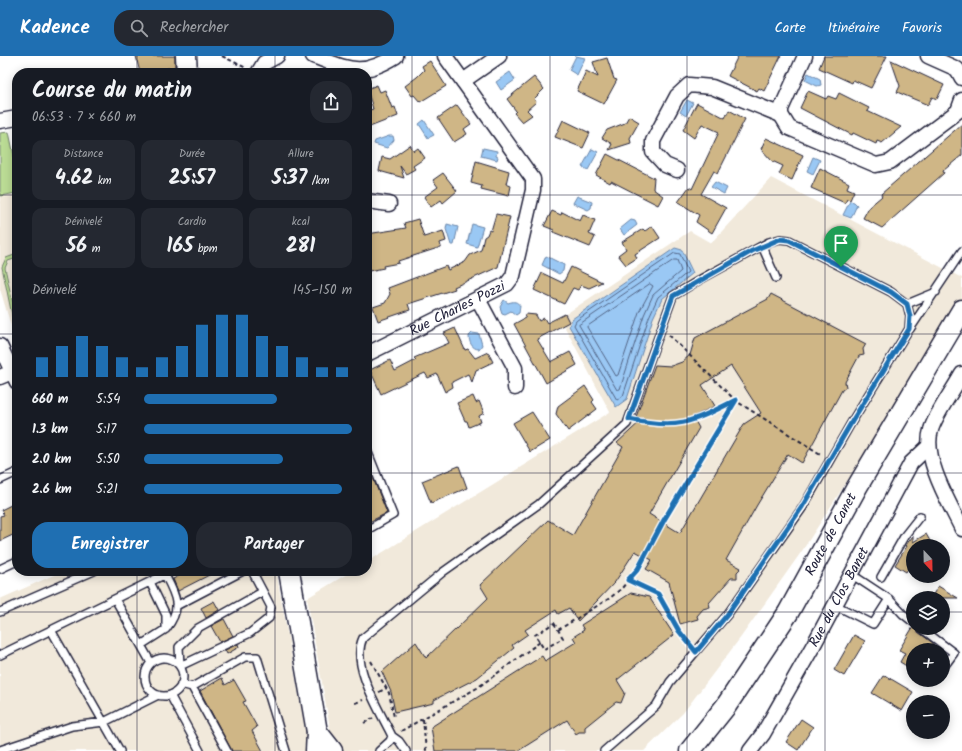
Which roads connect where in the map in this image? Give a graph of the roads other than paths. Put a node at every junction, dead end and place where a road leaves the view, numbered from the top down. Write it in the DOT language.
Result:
graph roads {
  1 [pos="186,56"];
  2 [pos="277,56"];
  3 [pos="313,56"];
  4 [pos="396,56"];
  5 [pos="445,56"];
  6 [pos="499,56"];
  7 [pos="805,56"];
  8 [pos="928,56"];
  9 [pos="187,68"];
  10 [pos="257,68"];
  11 [pos="346,68"];
  12 [pos="370,68"];
  13 [pos="962,78"];
  14 [pos="463,81"];
  15 [pos="962,100"];
  16 [pos="781,114"];
  17 [pos="12,119"];
  18 [pos="0,121"];
  19 [pos="677,170"];
  20 [pos="372,201"];
  21 [pos="389,204"];
  22 [pos="762,246"];
  23 [pos="962,251"];
  24 [pos="776,278"];
  25 [pos="936,292"];
  26 [pos="478,299"];
  27 [pos="907,304"];
  28 [pos="962,310"];
  29 [pos="962,325"];
  30 [pos="909,329"];
  31 [pos="0,346"];
  32 [pos="372,352"];
  33 [pos="962,374"];
  34 [pos="12,375"];
  35 [pos="515,388"];
  36 [pos="929,446"];
  37 [pos="372,462"];
  38 [pos="12,474"];
  39 [pos="0,480"];
  40 [pos="920,516"];
  41 [pos="372,527"];
  42 [pos="962,529"];
  43 [pos="12,563"];
  44 [pos="0,569"];
  45 [pos="851,574"];
  46 [pos="83,576"];
  47 [pos="163,576"];
  48 [pos="166,576"];
  49 [pos="228,576"];
  50 [pos="254,576"];
  51 [pos="290,576"];
  52 [pos="881,577"];
  53 [pos="150,582"];
  54 [pos="262,592"];
  55 [pos="889,598"];
  56 [pos="115,599"];
  57 [pos="835,605"];
  58 [pos="176,606"];
  59 [pos="0,612"];
  60 [pos="906,616"];
  61 [pos="166,629"];
  62 [pos="51,630"];
  63 [pos="930,635"];
  64 [pos="941,643"];
  65 [pos="141,645"];
  66 [pos="950,650"];
  67 [pos="0,655"];
  68 [pos="950,658"];
  69 [pos="151,663"];
  70 [pos="180,666"];
  71 [pos="752,677"];
  72 [pos="181,684"];
  73 [pos="192,686"];
  74 [pos="158,695"];
  75 [pos="170,695"];
  76 [pos="104,722"];
  77 [pos="392,736"];
  78 [pos="316,742"];
  79 [pos="0,750"];
  80 [pos="404,750"];
  81 [pos="120,751"];
  82 [pos="200,751"];
  83 [pos="227,751"];
  84 [pos="286,751"];
  85 [pos="332,751"];
  86 [pos="379,751"];
  87 [pos="604,751"];
  88 [pos="676,751"];
  89 [pos="690,751"];
  90 [pos="700,751"];
  91 [pos="708,751"];
  92 [pos="750,751"];
  1 -- 9 [label="main road"];
  2 -- 10 [label="street"];
  3 -- 11 [label="street"];
  4 -- 12 [label="street"];
  5 -- 14 [label="street, Rue Charles Pozzi"];
  6 -- 14 [label="street"];
  7 -- 16 [label="street"];
  8 -- 13 [label="street"];
  14 -- 26 [label="street, Rue Charles Pozzi"];
  15 -- 16 [label="street"];
  16 -- 19 [label="street"];
  17 -- 18 [label="street"];
  20 -- 21 [label="street"];
  22 -- 24 [label="lane"];
  22 -- 27 [label="lane"];
  22 -- 77 [label="lane"];
  23 -- 25 [label="lane"];
  25 -- 27 [label="lane"];
  25 -- 30 [label="lane"];
  26 -- 32 [label="street, Rue Charles Pozzi"];
  26 -- 35 [label="street"];
  27 -- 30 [label="lane"];
  28 -- 71 [label="main road, Route de Canet"];
  29 -- 71 [label="main road, Route de Canet"];
  30 -- 87 [label="lane"];
  31 -- 34 [label="street"];
  33 -- 36 [label="street"];
  36 -- 42 [label="street"];
  36 -- 45 [label="street, Rue du Clos Banet"];
  37 -- 41 [label="lane"];
  38 -- 39 [label="lane"];
  40 -- 52 [label="lane"];
  43 -- 44 [label="lane"];
  45 -- 55 [label="lane"];
  45 -- 57 [label="street, Rue du Clos Banet"];
  46 -- 59 [label="lane"];
  47 -- 53 [label="lane"];
  48 -- 58 [label="lane"];
  49 -- 58 [label="lane"];
  50 -- 54 [label="lane"];
  51 -- 78 [label="main road"];
  53 -- 56 [label="lane"];
  53 -- 61 [label="lane"];
  54 -- 70 [label="lane"];
  54 -- 70 [label="lane"];
  55 -- 57 [label="lane"];
  55 -- 60 [label="lane"];
  56 -- 62 [label="lane"];
  56 -- 65 [label="lane"];
  57 -- 92 [label="street, Rue du Clos Banet"];
  58 -- 61 [label="lane"];
  61 -- 65 [label="lane"];
  62 -- 67 [label="lane"];
  62 -- 76 [label="lane"];
  63 -- 64 [label="lane"];
  65 -- 69 [label="lane"];
  66 -- 68 [label="lane"];
  69 -- 70 [label="lane"];
  69 -- 74 [label="lane"];
  70 -- 72 [label="lane"];
  71 -- 88 [label="main road"];
  71 -- 89 [label="main road, Route de Canet"];
  71 -- 90 [label="main road, Route de Canet"];
  71 -- 91 [label="main road"];
  72 -- 73 [label="lane"];
  72 -- 75 [label="lane"];
  73 -- 83 [label="lane"];
  73 -- 84 [label="lane"];
  74 -- 75 [label="lane"];
  74 -- 76 [label="lane"];
  75 -- 82 [label="lane"];
  76 -- 79 [label="lane"];
  76 -- 81 [label="lane"];
  77 -- 80 [label="lane"];
  77 -- 86 [label="lane"];
  78 -- 85 [label="main road"];
}
